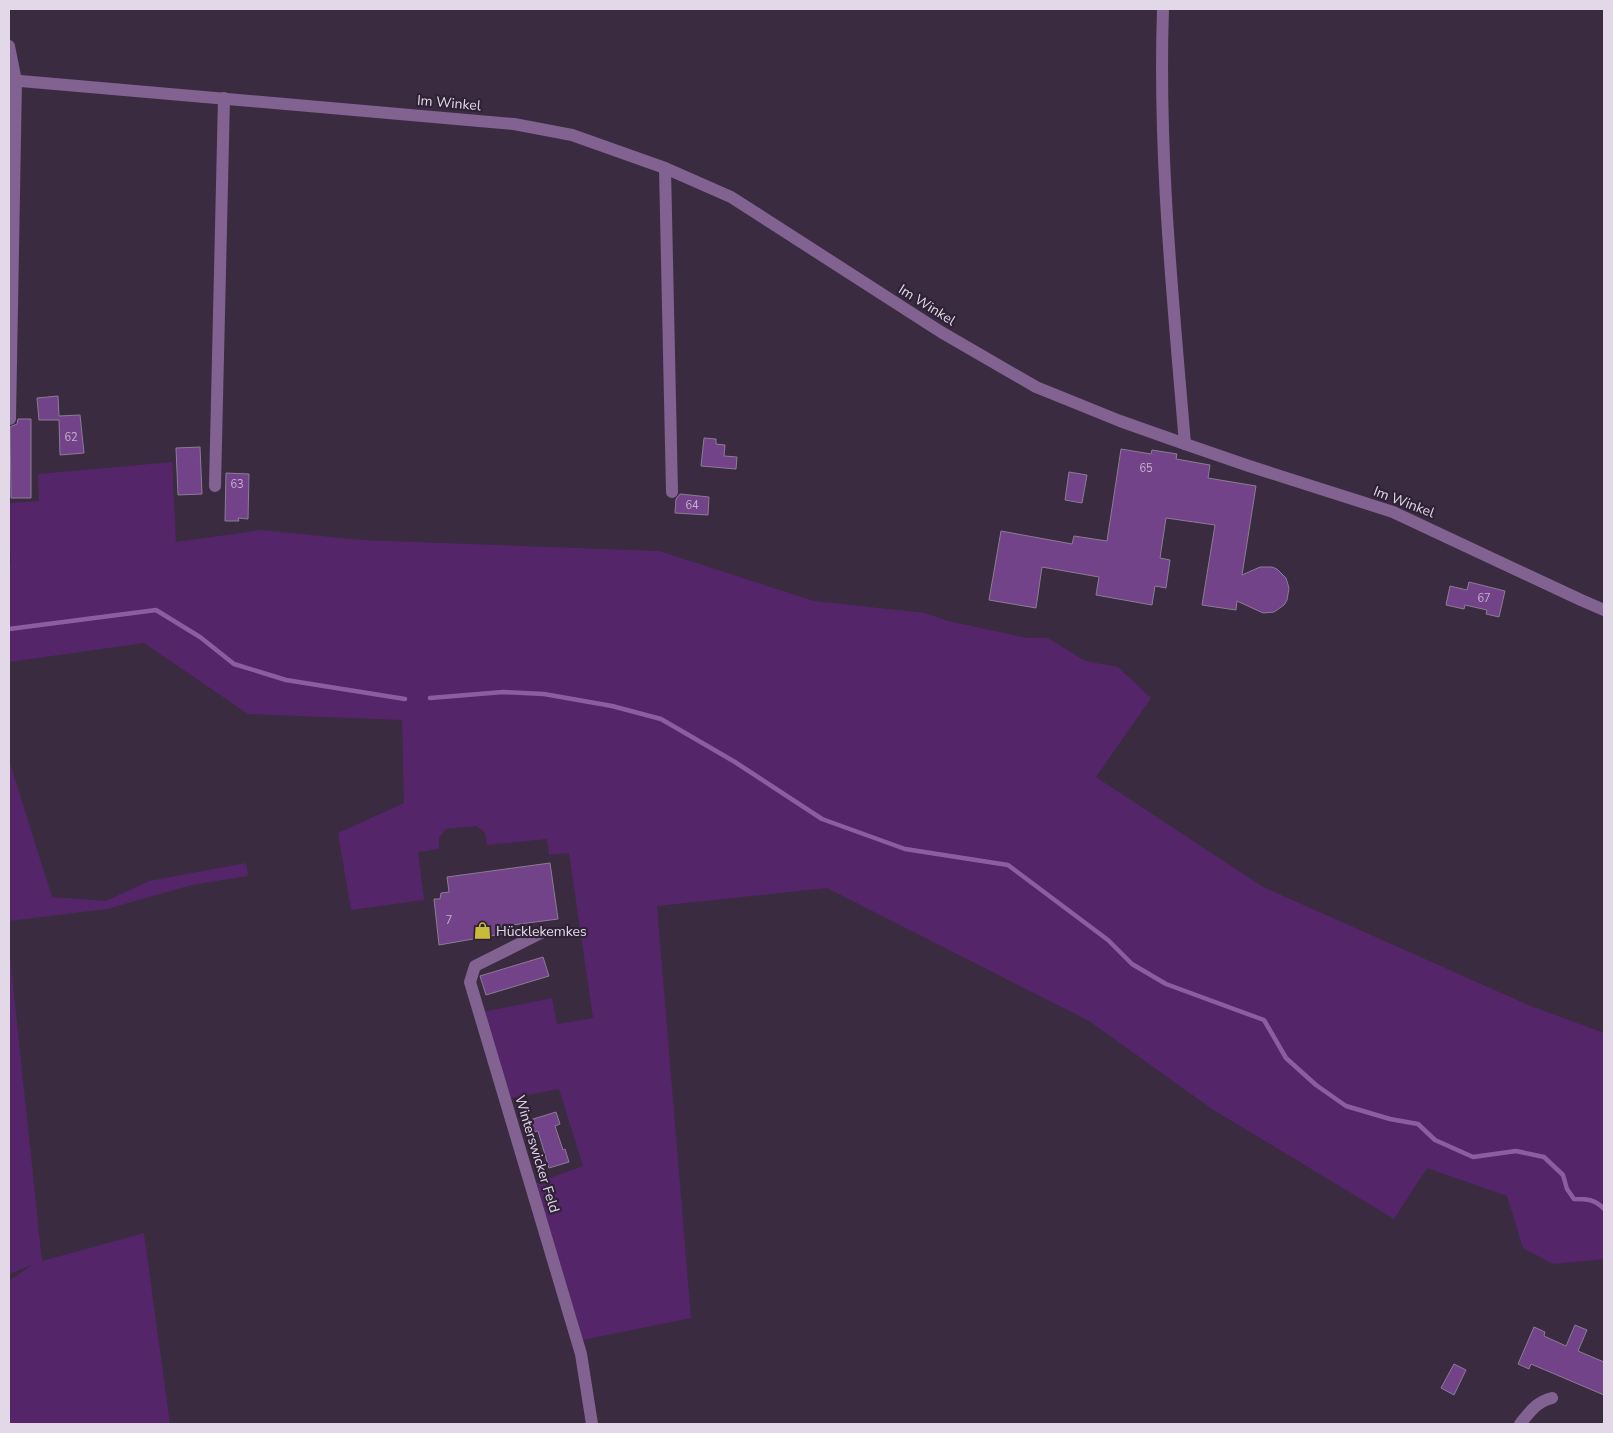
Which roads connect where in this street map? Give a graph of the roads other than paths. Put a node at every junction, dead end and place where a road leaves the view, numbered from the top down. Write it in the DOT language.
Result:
graph roads {
  1 [pos="1163,9"];
  2 [pos="9,46"];
  3 [pos="12,80"];
  4 [pos="224,98"];
  5 [pos="665,168"];
  6 [pos="10,419"];
  7 [pos="1185,444"];
  8 [pos="215,486"];
  9 [pos="672,492"];
  10 [pos="1604,610"];
  11 [pos="541,933"];
  12 [pos="1552,1398"];
  13 [pos="592,1424"];
  14 [pos="1520,1424"];
  1 -- 7 [label="street"];
  2 -- 3 [label="street"];
  3 -- 4 [label="street, Im Winkel"];
  3 -- 6 [label="street"];
  4 -- 5 [label="street, Im Winkel"];
  4 -- 8 [label="street"];
  5 -- 7 [label="street, Im Winkel"];
  5 -- 9 [label="street"];
  7 -- 10 [label="street, Im Winkel"];
  11 -- 13 [label="street, Winterswicker Feld"];
  12 -- 14 [label="street"];
}
